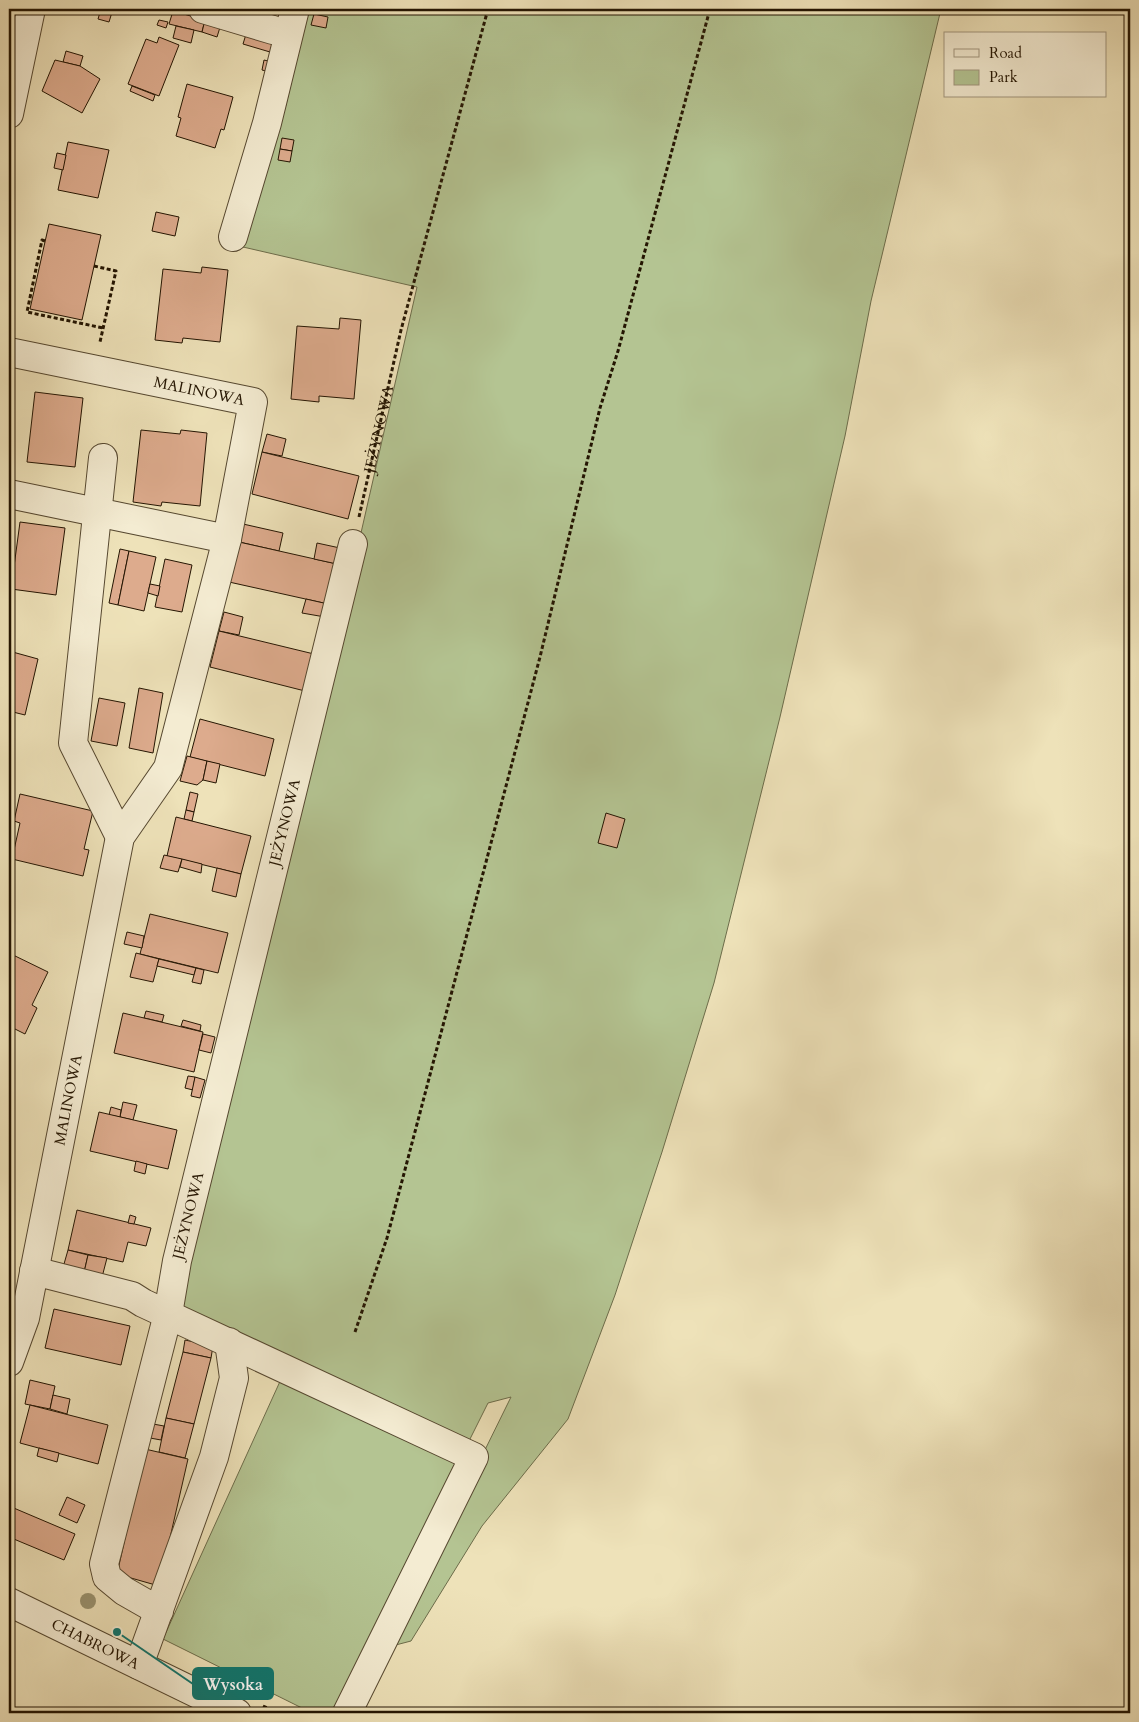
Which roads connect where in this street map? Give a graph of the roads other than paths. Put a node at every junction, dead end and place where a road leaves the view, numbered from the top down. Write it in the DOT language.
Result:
graph roads {
  1 [pos="31,9"];
  2 [pos="203,9"];
  3 [pos="295,9"];
  4 [pos="273,30"];
  5 [pos="9,114"];
  6 [pos="233,238"];
  7 [pos="9,352"];
  8 [pos="103,458"];
  9 [pos="9,494"];
  10 [pos="97,512"];
  11 [pos="227,539"];
  12 [pos="353,544"];
  13 [pos="120,837"];
  14 [pos="34,1270"];
  15 [pos="168,1314"];
  16 [pos="229,1342"];
  17 [pos="9,1362"];
  18 [pos="9,1602"];
  19 [pos="159,1611"];
  20 [pos="138,1665"];
  21 [pos="189,1703"];
  22 [pos="237,1713"];
  23 [pos="347,1713"];
  1 -- 5 [label="street"];
  2 -- 4 [label="street"];
  3 -- 6 [label="street"];
  7 -- 11 [label="street, MALINOWA"];
  8 -- 10 [label="street"];
  9 -- 10 [label="street"];
  10 -- 11 [label="street"];
  10 -- 13 [label="street"];
  11 -- 13 [label="street, MALINOWA"];
  12 -- 15 [label="street, JEŻYNOWA"];
  13 -- 14 [label="street, MALINOWA"];
  14 -- 15 [label="street"];
  14 -- 17 [label="street, MALINOWA"];
  15 -- 16 [label="street"];
  15 -- 19 [label="street, JEŻYNOWA"];
  16 -- 19 [label="street"];
  16 -- 23 [label="street"];
  18 -- 20 [label="street, CHABROWA"];
  19 -- 20 [label="street"];
  20 -- 21 [label="street, CHABROWA"];
  21 -- 22 [label="street, CHABROWA"];
}
